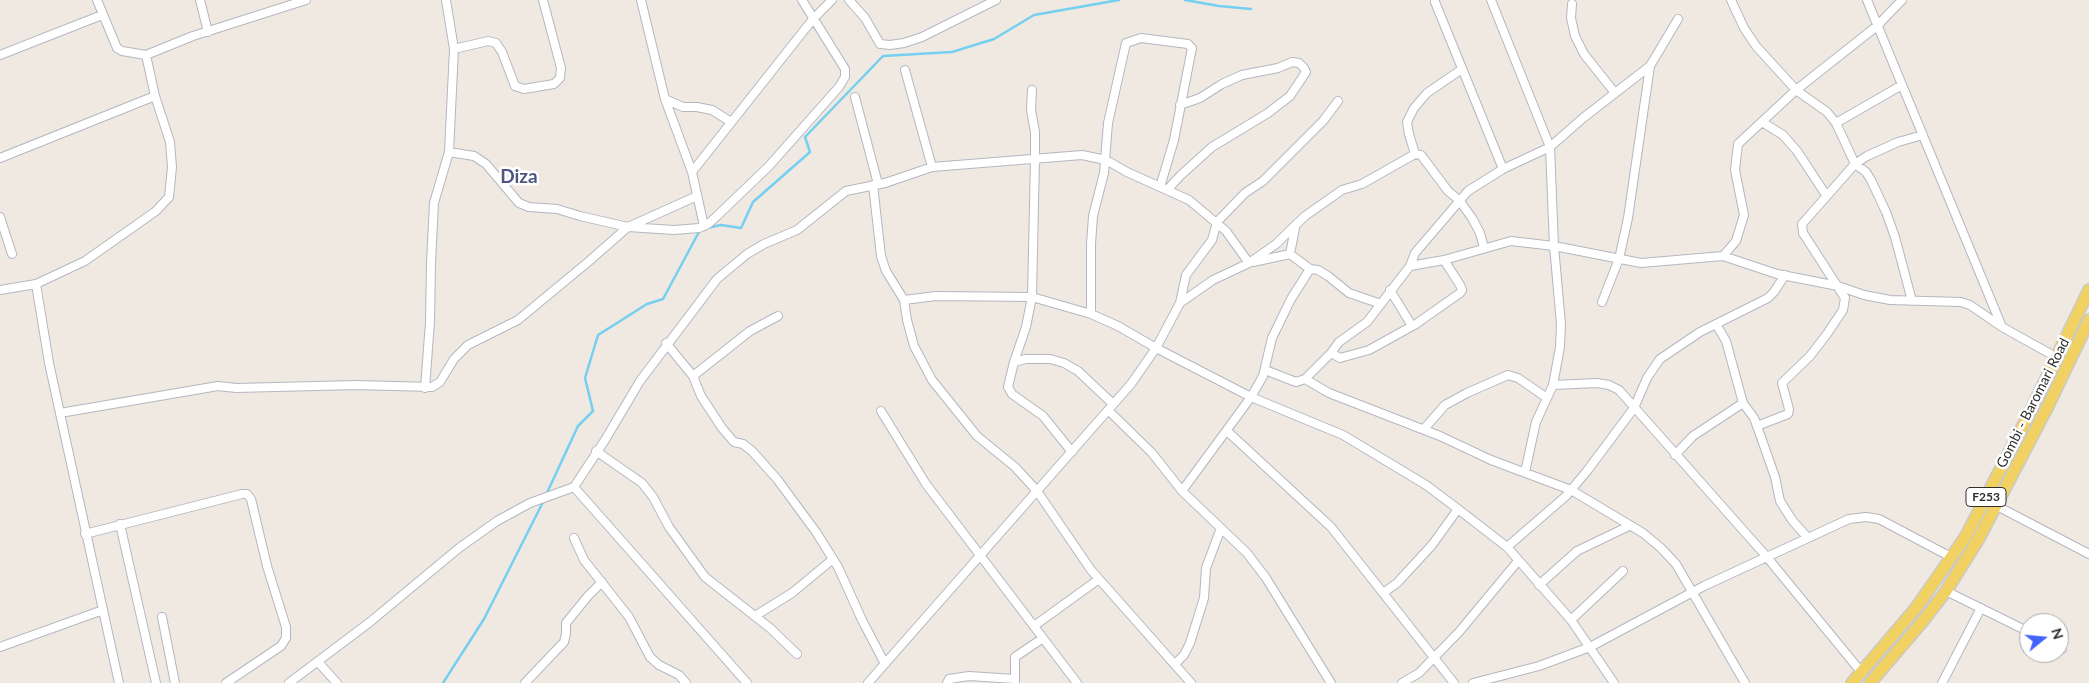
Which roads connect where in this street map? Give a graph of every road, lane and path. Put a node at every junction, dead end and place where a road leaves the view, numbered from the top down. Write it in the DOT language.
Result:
graph roads {
  1 [pos="97,0"];
  2 [pos="200,0"];
  3 [pos="304,0"];
  4 [pos="446,0"];
  5 [pos="543,0"];
  6 [pos="641,0"];
  7 [pos="802,0"];
  8 [pos="832,0"];
  9 [pos="849,0"];
  10 [pos="996,0"];
  11 [pos="1491,0"];
  12 [pos="1731,0"];
  13 [pos="1867,0"];
  14 [pos="1902,0"];
  15 [pos="1435,2"];
  16 [pos="1572,4"];
  17 [pos="102,15"];
  18 [pos="813,19"];
  19 [pos="1678,20"];
  20 [pos="1877,26"];
  21 [pos="208,32"];
  22 [pos="454,49"];
  23 [pos="0,55"];
  24 [pos="146,55"];
  25 [pos="1650,66"];
  26 [pos="1462,68"];
  27 [pos="905,70"];
  28 [pos="1902,85"];
  29 [pos="1032,90"];
  30 [pos="1796,90"];
  31 [pos="1615,93"];
  32 [pos="155,96"];
  33 [pos="855,97"];
  34 [pos="666,99"];
  35 [pos="1338,101"];
  36 [pos="1180,105"];
  37 [pos="731,122"];
  38 [pos="1762,122"];
  39 [pos="1836,123"];
  40 [pos="1923,135"];
  41 [pos="1550,147"];
  42 [pos="449,152"];
  43 [pos="1415,154"];
  44 [pos="0,158"];
  45 [pos="1035,158"];
  46 [pos="1106,160"];
  47 [pos="1855,164"];
  48 [pos="932,167"];
  49 [pos="1503,169"];
  50 [pos="692,172"];
  51 [pos="875,184"];
  52 [pos="1164,188"];
  53 [pos="1826,195"];
  54 [pos="697,196"];
  55 [pos="1459,200"];
  56 [pos="0,217"];
  57 [pos="1217,222"];
  58 [pos="628,226"];
  59 [pos="704,226"];
  60 [pos="1295,228"];
  61 [pos="1554,246"];
  62 [pos="1484,248"];
  63 [pos="12,254"];
  64 [pos="1290,254"];
  65 [pos="1723,256"];
  66 [pos="1619,259"];
  67 [pos="1444,260"];
  68 [pos="1249,263"];
  69 [pos="1410,266"];
  70 [pos="1310,269"];
  71 [pos="1785,275"];
  72 [pos="36,284"];
  73 [pos="1838,286"];
  74 [pos="0,290"];
  75 [pos="1390,290"];
  76 [pos="2089,290"];
  77 [pos="1032,297"];
  78 [pos="904,300"];
  79 [pos="1912,301"];
  80 [pos="1602,302"];
  81 [pos="1180,303"];
  82 [pos="1381,304"];
  83 [pos="1091,314"];
  84 [pos="778,316"];
  85 [pos="2089,320"];
  86 [pos="1716,324"];
  87 [pos="1412,326"];
  88 [pos="2002,327"];
  89 [pos="666,344"];
  90 [pos="1156,348"];
  91 [pos="1331,353"];
  92 [pos="2056,357"];
  93 [pos="1014,362"];
  94 [pos="1265,370"];
  95 [pos="693,376"];
  96 [pos="1305,379"];
  97 [pos="1553,385"];
  98 [pos="424,388"];
  99 [pos="1252,397"];
  100 [pos="1547,398"];
  101 [pos="1743,402"];
  102 [pos="1111,407"];
  103 [pos="1633,409"];
  104 [pos="882,410"];
  105 [pos="60,414"];
  106 [pos="1757,426"];
  107 [pos="1424,430"];
  108 [pos="1227,431"];
  109 [pos="596,451"];
  110 [pos="1072,452"];
  111 [pos="1675,455"];
  112 [pos="1525,472"];
  113 [pos="574,487"];
  114 [pos="1572,490"];
  115 [pos="1037,491"];
  116 [pos="1182,492"];
  117 [pos="1997,506"];
  118 [pos="1458,509"];
  119 [pos="120,524"];
  120 [pos="1629,526"];
  121 [pos="1221,528"];
  122 [pos="85,534"];
  123 [pos="1806,537"];
  124 [pos="574,538"];
  125 [pos="1507,547"];
  126 [pos="2089,554"];
  127 [pos="981,556"];
  128 [pos="1766,556"];
  129 [pos="1951,558"];
  130 [pos="833,559"];
  131 [pos="1518,561"];
  132 [pos="1623,571"];
  133 [pos="1100,580"];
  134 [pos="602,582"];
  135 [pos="1539,585"];
  136 [pos="1946,591"];
  137 [pos="1383,593"];
  138 [pos="1692,593"];
  139 [pos="1981,608"];
  140 [pos="103,610"];
  141 [pos="756,616"];
  142 [pos="162,617"];
  143 [pos="1571,620"];
  144 [pos="1034,626"];
  145 [pos="2019,627"];
  146 [pos="1043,638"];
  147 [pos="0,646"];
  148 [pos="1590,647"];
  149 [pos="797,654"];
  150 [pos="1434,658"];
  151 [pos="318,662"];
  152 [pos="885,664"];
  153 [pos="1175,664"];
  154 [pos="1862,673"];
  155 [pos="1015,681"];
  156 [pos="120,683"];
  157 [pos="156,683"];
  158 [pos="175,683"];
  159 [pos="226,683"];
  160 [pos="289,683"];
  161 [pos="337,683"];
  162 [pos="525,683"];
  163 [pos="686,683"];
  164 [pos="747,683"];
  165 [pos="869,683"];
  166 [pos="947,683"];
  167 [pos="1077,683"];
  168 [pos="1191,683"];
  169 [pos="1331,683"];
  170 [pos="1402,683"];
  171 [pos="1454,683"];
  172 [pos="1473,683"];
  173 [pos="1614,683"];
  174 [pos="1745,683"];
  175 [pos="1852,683"];
  176 [pos="1870,683"];
  177 [pos="1942,683"];
  1 -- 17 [label="street"];
  2 -- 21 [label="street"];
  3 -- 21 [label="street"];
  4 -- 22 [label="street"];
  5 -- 22 [label="street"];
  6 -- 34 [label="street"];
  7 -- 18 [label="street"];
  8 -- 18 [label="street"];
  9 -- 10 [label="street"];
  11 -- 41 [label="street"];
  12 -- 30 [label="street"];
  13 -- 20 [label="street"];
  14 -- 20 [label="street"];
  15 -- 26 [label="street"];
  16 -- 31 [label="street"];
  17 -- 23 [label="street"];
  17 -- 24 [label="street"];
  18 -- 37 [label="street"];
  18 -- 59 [label="street"];
  19 -- 25 [label="street"];
  20 -- 28 [label="street"];
  20 -- 30 [label="street"];
  21 -- 24 [label="street"];
  22 -- 42 [label="street"];
  24 -- 32 [label="street"];
  25 -- 31 [label="street"];
  25 -- 66 [label="street"];
  26 -- 43 [label="street"];
  26 -- 49 [label="street"];
  27 -- 48 [label="street"];
  28 -- 39 [label="street"];
  28 -- 40 [label="street"];
  29 -- 45 [label="street"];
  30 -- 38 [label="street"];
  30 -- 39 [label="street"];
  31 -- 41 [label="street"];
  32 -- 44 [label="street"];
  32 -- 72 [label="street"];
  33 -- 51 [label="street"];
  34 -- 37 [label="street"];
  34 -- 50 [label="street"];
  35 -- 57 [label="street"];
  36 -- 46 [label="street"];
  36 -- 52 [label="street"];
  36 -- 52 [label="street"];
  37 -- 50 [label="street"];
  38 -- 53 [label="street"];
  38 -- 65 [label="street"];
  39 -- 47 [label="street"];
  40 -- 47 [label="street"];
  40 -- 88 [label="street"];
  41 -- 49 [label="street"];
  41 -- 61 [label="street"];
  42 -- 58 [label="street"];
  42 -- 98 [label="street"];
  43 -- 55 [label="street"];
  43 -- 60 [label="street"];
  45 -- 46 [label="street"];
  45 -- 48 [label="street"];
  45 -- 77 [label="street"];
  46 -- 52 [label="street"];
  46 -- 83 [label="street"];
  47 -- 53 [label="street"];
  47 -- 79 [label="street"];
  48 -- 51 [label="street"];
  49 -- 55 [label="street"];
  50 -- 54 [label="street"];
  51 -- 78 [label="street"];
  51 -- 89 [label="street"];
  52 -- 57 [label="street"];
  53 -- 73 [label="street"];
  54 -- 58 [label="street"];
  54 -- 59 [label="street"];
  55 -- 62 [label="street"];
  55 -- 69 [label="street"];
  56 -- 63 [label="street"];
  57 -- 68 [label="street"];
  57 -- 81 [label="street"];
  58 -- 59 [label="street"];
  58 -- 98 [label="street"];
  60 -- 64 [label="street"];
  60 -- 68 [label="street"];
  61 -- 62 [label="street"];
  61 -- 66 [label="street"];
  61 -- 97 [label="street"];
  62 -- 67 [label="street"];
  64 -- 68 [label="street"];
  64 -- 70 [label="street"];
  65 -- 66 [label="street"];
  65 -- 71 [label="street"];
  66 -- 80 [label="street"];
  67 -- 69 [label="street"];
  67 -- 87 [label="street"];
  68 -- 81 [label="street"];
  69 -- 75 [label="street"];
  70 -- 82 [label="street"];
  70 -- 94 [label="street"];
  71 -- 73 [label="street"];
  71 -- 86 [label="street"];
  72 -- 74 [label="street"];
  72 -- 105 [label="street"];
  73 -- 79 [label="street"];
  73 -- 106 [label="street"];
  75 -- 82 [label="street"];
  75 -- 87 [label="street"];
  76 -- 92 [label="main road, Gombi - Baromari Road / F253"];
  77 -- 78 [label="street"];
  77 -- 83 [label="street"];
  77 -- 93 [label="street"];
  78 -- 115 [label="street"];
  79 -- 88 [label="street"];
  81 -- 90 [label="street"];
  82 -- 91 [label="street"];
  83 -- 90 [label="street"];
  84 -- 95 [label="street"];
  85 -- 117 [label="main road, Gombi - Baromari Road / F253"];
  86 -- 101 [label="street"];
  86 -- 103 [label="street"];
  87 -- 91 [label="street"];
  88 -- 92 [label="street"];
  89 -- 95 [label="street"];
  89 -- 109 [label="street"];
  90 -- 99 [label="street"];
  90 -- 102 [label="street"];
  91 -- 96 [label="street"];
  92 -- 129 [label="main road, Gombi - Baromari Road / F253"];
  93 -- 102 [label="street"];
  93 -- 110 [label="street"];
  94 -- 96 [label="street"];
  94 -- 99 [label="street"];
  95 -- 130 [label="street"];
  96 -- 107 [label="street"];
  97 -- 100 [label="street"];
  97 -- 103 [label="street"];
  98 -- 105 [label="street"];
  99 -- 108 [label="street"];
  99 -- 118 [label="street"];
  100 -- 107 [label="street"];
  100 -- 112 [label="street"];
  101 -- 106 [label="street"];
  101 -- 111 [label="street"];
  102 -- 110 [label="street"];
  102 -- 116 [label="street"];
  103 -- 111 [label="street"];
  103 -- 114 [label="street"];
  104 -- 127 [label="street"];
  105 -- 122 [label="street"];
  106 -- 123 [label="street"];
  107 -- 112 [label="street"];
  108 -- 116 [label="street"];
  108 -- 137 [label="street"];
  109 -- 113 [label="street"];
  109 -- 141 [label="street"];
  110 -- 115 [label="street"];
  111 -- 128 [label="street"];
  112 -- 114 [label="street"];
  113 -- 151 [label="street"];
  113 -- 164 [label="street"];
  114 -- 120 [label="street"];
  114 -- 125 [label="street"];
  115 -- 127 [label="street"];
  115 -- 133 [label="street"];
  116 -- 121 [label="street"];
  117 -- 126 [label="street"];
  117 -- 136 [label="main road, Gombi - Baromari Road / F253"];
  118 -- 125 [label="street"];
  118 -- 137 [label="street"];
  119 -- 122 [label="street"];
  119 -- 157 [label="street"];
  119 -- 159 [label="street"];
  120 -- 135 [label="street"];
  120 -- 138 [label="street"];
  121 -- 153 [label="street"];
  121 -- 169 [label="street"];
  122 -- 140 [label="street"];
  123 -- 128 [label="street"];
  123 -- 129 [label="street"];
  124 -- 134 [label="street"];
  125 -- 131 [label="street"];
  127 -- 144 [label="street"];
  127 -- 152 [label="street"];
  128 -- 138 [label="street"];
  128 -- 154 [label="street"];
  129 -- 154 [label="main road, Gombi - Baromari Road / F253"];
  130 -- 141 [label="street"];
  130 -- 152 [label="street"];
  131 -- 135 [label="street"];
  131 -- 150 [label="street"];
  132 -- 143 [label="street"];
  133 -- 144 [label="street"];
  133 -- 153 [label="street"];
  134 -- 162 [label="street"];
  134 -- 163 [label="street"];
  135 -- 143 [label="street"];
  136 -- 139 [label="street"];
  136 -- 176 [label="main road, Gombi - Baromari Road / F253"];
  137 -- 150 [label="street"];
  138 -- 148 [label="street"];
  138 -- 174 [label="street"];
  139 -- 145 [label="street"];
  139 -- 177 [label="street"];
  140 -- 147 [label="street"];
  140 -- 156 [label="street"];
  141 -- 149 [label="street"];
  142 -- 158 [label="street"];
  143 -- 148 [label="street"];
  144 -- 146 [label="street"];
  146 -- 155 [label="street"];
  146 -- 167 [label="street"];
  148 -- 172 [label="street"];
  148 -- 173 [label="street"];
  150 -- 170 [label="street"];
  150 -- 171 [label="street"];
  151 -- 160 [label="street"];
  151 -- 161 [label="street"];
  152 -- 165 [label="street"];
  153 -- 168 [label="street"];
  154 -- 175 [label="main road, Gombi - Baromari Road / F253"];
  155 -- 166 [label="street"];
}
